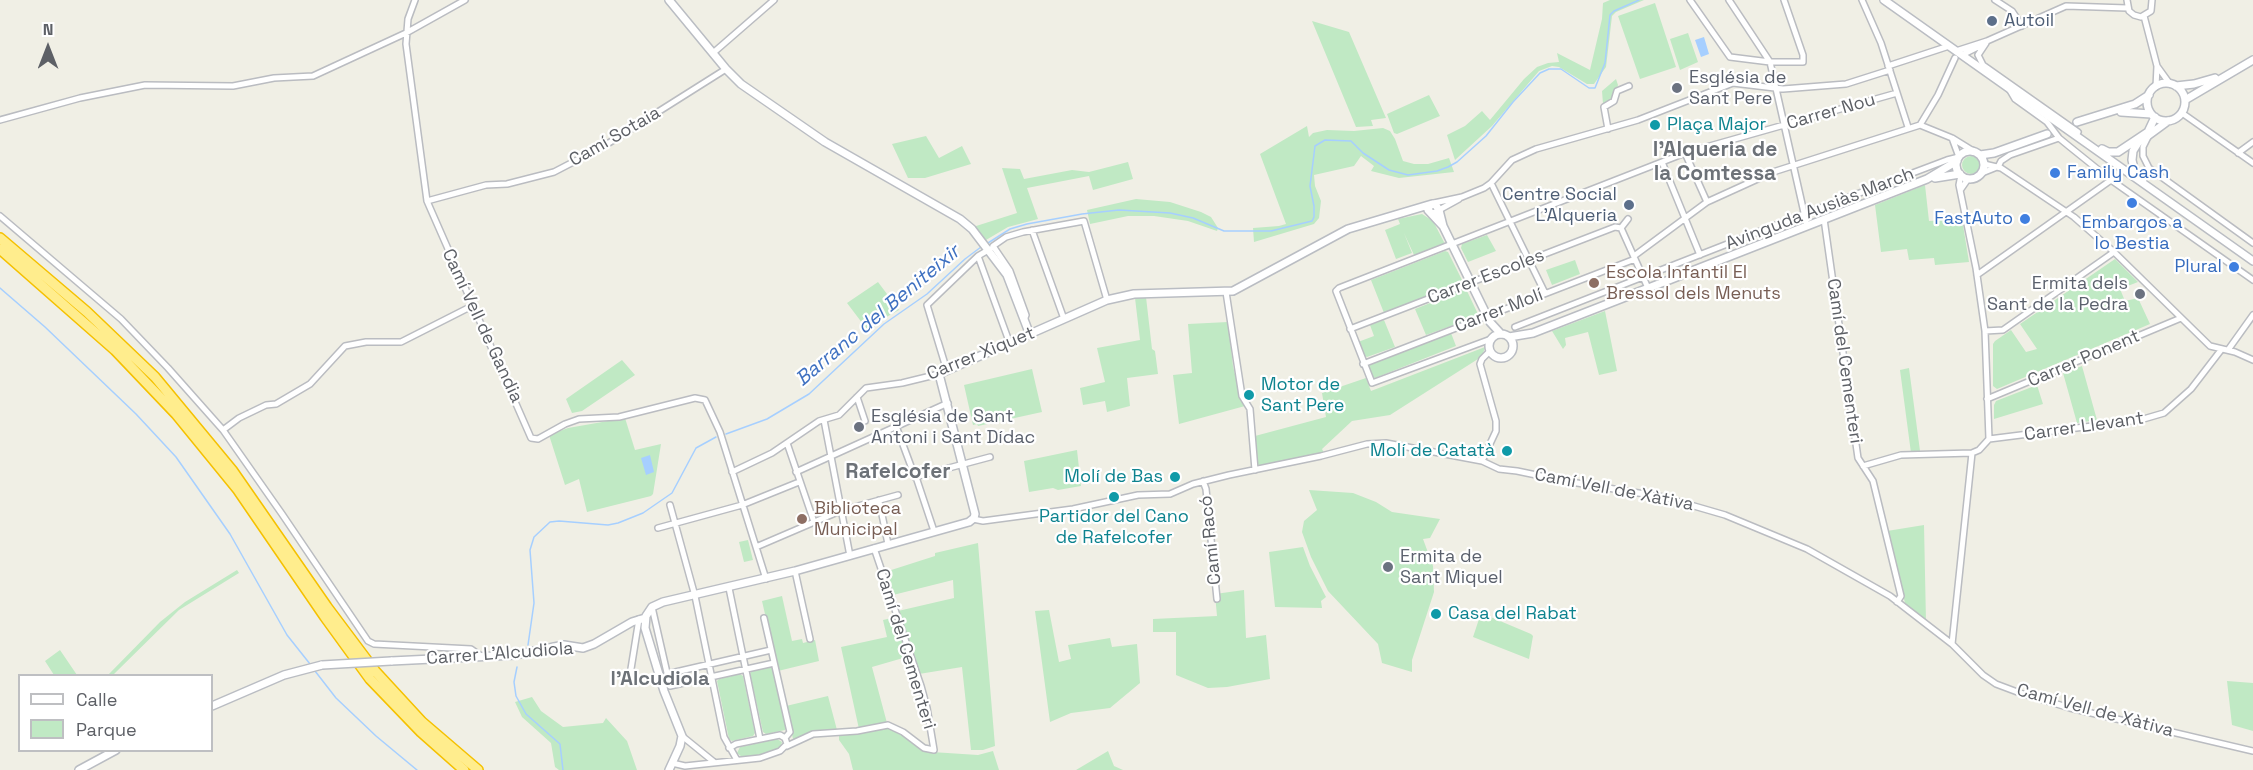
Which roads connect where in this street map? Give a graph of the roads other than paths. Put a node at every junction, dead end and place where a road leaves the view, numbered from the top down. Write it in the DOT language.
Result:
graph roads {
  1 [pos="415,0"];
  2 [pos="465,0"];
  3 [pos="669,0"];
  4 [pos="774,0"];
  5 [pos="1690,0"];
  6 [pos="1740,0"];
  7 [pos="1784,0"];
  8 [pos="1862,0"];
  9 [pos="1884,0"];
  10 [pos="1995,0"];
  11 [pos="2127,0"];
  12 [pos="2152,0"];
  13 [pos="1730,2"];
  14 [pos="2127,8"];
  15 [pos="2144,16"];
  16 [pos="2022,26"];
  17 [pos="406,33"];
  18 [pos="1987,41"];
  19 [pos="712,53"];
  20 [pos="1956,53"];
  21 [pos="2253,60"];
  22 [pos="1770,62"];
  23 [pos="2157,66"];
  24 [pos="1889,68"];
  25 [pos="726,69"];
  26 [pos="2229,73"];
  27 [pos="2173,85"];
  28 [pos="1629,86"];
  29 [pos="2008,87"];
  30 [pos="2156,87"];
  31 [pos="1777,88"];
  32 [pos="1897,93"];
  33 [pos="2149,95"];
  34 [pos="2185,100"];
  35 [pos="2109,112"];
  36 [pos="2182,113"];
  37 [pos="2153,115"];
  38 [pos="2056,119"];
  39 [pos="0,120"];
  40 [pos="2168,121"];
  41 [pos="2077,122"];
  42 [pos="1920,124"];
  43 [pos="1785,125"];
  44 [pos="1908,127"];
  45 [pos="1608,129"];
  46 [pos="2075,133"];
  47 [pos="2047,134"];
  48 [pos="2149,135"];
  49 [pos="1952,138"];
  50 [pos="2059,138"];
  51 [pos="2253,142"];
  52 [pos="1685,153"];
  53 [pos="1977,153"];
  54 [pos="1994,153"];
  55 [pos="2238,153"];
  56 [pos="1958,159"];
  57 [pos="1662,162"];
  58 [pos="2253,163"];
  59 [pos="1793,164"];
  60 [pos="1984,164"];
  61 [pos="1998,167"];
  62 [pos="1982,173"];
  63 [pos="1960,174"];
  64 [pos="1927,179"];
  65 [pos="1968,179"];
  66 [pos="2111,180"];
  67 [pos="1491,183"];
  68 [pos="1961,189"];
  69 [pos="427,201"];
  70 [pos="1707,202"];
  71 [pos="1434,209"];
  72 [pos="2067,212"];
  73 [pos="1804,214"];
  74 [pos="0,216"];
  75 [pos="1628,219"];
  76 [pos="1686,219"];
  77 [pos="1824,219"];
  78 [pos="1510,221"];
  79 [pos="2199,223"];
  80 [pos="1807,226"];
  81 [pos="1621,228"];
  82 [pos="1032,230"];
  83 [pos="0,238"];
  84 [pos="2253,243"];
  85 [pos="1452,245"];
  86 [pos="988,246"];
  87 [pos="0,249"];
  88 [pos="2114,252"];
  89 [pos="1700,255"];
  90 [pos="978,256"];
  91 [pos="1634,257"];
  92 [pos="1529,260"];
  93 [pos="2253,261"];
  94 [pos="1977,275"];
  95 [pos="1643,277"];
  96 [pos="2253,280"];
  97 [pos="1471,283"];
  98 [pos="1648,288"];
  99 [pos="1226,292"];
  100 [pos="1545,293"];
  101 [pos="1107,300"];
  102 [pos="472,306"];
  103 [pos="2253,315"];
  104 [pos="2181,318"];
  105 [pos="1064,319"];
  106 [pos="1489,319"];
  107 [pos="1515,327"];
  108 [pos="1350,329"];
  109 [pos="1985,330"];
  110 [pos="1533,333"];
  111 [pos="1501,334"];
  112 [pos="1030,335"];
  113 [pos="1509,337"];
  114 [pos="1492,338"];
  115 [pos="1010,344"];
  116 [pos="1513,345"];
  117 [pos="2221,350"];
  118 [pos="2228,350"];
  119 [pos="1490,351"];
  120 [pos="2253,360"];
  121 [pos="1363,364"];
  122 [pos="947,371"];
  123 [pos="939,374"];
  124 [pos="857,397"];
  125 [pos="1987,399"];
  126 [pos="948,403"];
  127 [pos="824,420"];
  128 [pos="865,421"];
  129 [pos="896,426"];
  130 [pos="223,430"];
  131 [pos="1989,439"];
  132 [pos="787,443"];
  133 [pos="1972,453"];
  134 [pos="831,455"];
  135 [pos="990,457"];
  136 [pos="1482,461"];
  137 [pos="962,464"];
  138 [pos="1863,466"];
  139 [pos="1255,470"];
  140 [pos="732,472"];
  141 [pos="796,472"];
  142 [pos="916,475"];
  143 [pos="1203,481"];
  144 [pos="799,482"];
  145 [pos="898,495"];
  146 [pos="879,500"];
  147 [pos="670,505"];
  148 [pos="742,505"];
  149 [pos="842,510"];
  150 [pos="973,519"];
  151 [pos="814,522"];
  152 [pos="675,524"];
  153 [pos="658,528"];
  154 [pos="934,531"];
  155 [pos="888,544"];
  156 [pos="756,547"];
  157 [pos="874,548"];
  158 [pos="850,556"];
  159 [pos="795,571"];
  160 [pos="766,579"];
  161 [pos="729,588"];
  162 [pos="695,596"];
  163 [pos="1217,599"];
  164 [pos="1898,602"];
  165 [pos="652,607"];
  166 [pos="764,618"];
  167 [pos="642,619"];
  168 [pos="810,639"];
  169 [pos="1952,644"];
  170 [pos="771,650"];
  171 [pos="481,656"];
  172 [pos="743,657"];
  173 [pos="774,663"];
  174 [pos="709,665"];
  175 [pos="745,669"];
  176 [pos="667,674"];
  177 [pos="630,675"];
  178 [pos="712,677"];
  179 [pos="213,706"];
  180 [pos="682,736"];
  181 [pos="785,738"];
  182 [pos="760,739"];
  183 [pos="787,746"];
  184 [pos="729,748"];
  185 [pos="2253,751"];
  186 [pos="112,752"];
  187 [pos="736,760"];
  188 [pos="714,762"];
  189 [pos="671,766"];
  190 [pos="79,770"];
  191 [pos="464,770"];
  192 [pos="478,770"];
  1 -- 17 [label="street, Camí Vell de Gandia"];
  2 -- 17 [label="street"];
  3 -- 19 [label="street"];
  4 -- 19 [label="street"];
  5 -- 22 [label="street"];
  6 -- 13 [label="street"];
  7 -- 22 [label="street"];
  8 -- 24 [label="street"];
  9 -- 20 [label="street"];
  10 -- 16 [label="street"];
  11 -- 14 [label="street"];
  12 -- 15 [label="street"];
  13 -- 22 [label="street"];
  14 -- 15 [label="street"];
  14 -- 16 [label="street"];
  15 -- 23 [label="street"];
  16 -- 18 [label="street"];
  17 -- 39 [label="street"];
  17 -- 69 [label="street, Camí Vell de Gandia"];
  18 -- 20 [label="street"];
  18 -- 38 [label="street"];
  19 -- 25 [label="street"];
  20 -- 24 [label="street"];
  20 -- 29 [label="street"];
  20 -- 42 [label="street"];
  21 -- 26 [label="street"];
  22 -- 31 [label="street"];
  23 -- 27 [label="street"];
  23 -- 30 [label="street"];
  24 -- 31 [label="street"];
  24 -- 32 [label="street"];
  25 -- 69 [label="street, Camí Sotaia"];
  25 -- 86 [label="street"];
  26 -- 27 [label="street"];
  26 -- 34 [label="street"];
  27 -- 30 [label="street"];
  27 -- 34 [label="street"];
  28 -- 45 [label="street"];
  29 -- 38 [label="street"];
  29 -- 50 [label="street"];
  30 -- 33 [label="street"];
  31 -- 43 [label="street"];
  31 -- 45 [label="street"];
  32 -- 43 [label="street, Carrer Nou"];
  32 -- 44 [label="street"];
  33 -- 35 [label="street"];
  33 -- 37 [label="street"];
  34 -- 36 [label="street"];
  35 -- 37 [label="street"];
  35 -- 41 [label="street"];
  36 -- 40 [label="street"];
  36 -- 55 [label="street"];
  37 -- 40 [label="street"];
  37 -- 46 [label="street"];
  38 -- 46 [label="street"];
  40 -- 48 [label="street"];
  42 -- 44 [label="street, Carrer Molí"];
  42 -- 49 [label="street"];
  43 -- 52 [label="street, Carrer Nou"];
  43 -- 59 [label="street"];
  44 -- 59 [label="street, Carrer Molí"];
  45 -- 67 [label="street"];
  46 -- 79 [label="street"];
  47 -- 54 [label="street"];
  48 -- 79 [label="street"];
  48 -- 84 [label="street"];
  49 -- 53 [label="street"];
  49 -- 56 [label="street"];
  50 -- 61 [label="street"];
  50 -- 66 [label="street"];
  51 -- 55 [label="street"];
  52 -- 57 [label="street, Carrer Nou"];
  52 -- 70 [label="street"];
  53 -- 54 [label="street"];
  53 -- 56 [label="street"];
  53 -- 60 [label="street"];
  54 -- 60 [label="street"];
  55 -- 58 [label="street"];
  56 -- 63 [label="street"];
  56 -- 64 [label="street"];
  56 -- 73 [label="street, Avinguda Ausiàs March"];
  57 -- 76 [label="street"];
  57 -- 78 [label="street, Carrer Nou"];
  59 -- 70 [label="street, Carrer Molí"];
  59 -- 73 [label="street"];
  60 -- 61 [label="street"];
  60 -- 62 [label="street"];
  61 -- 62 [label="street"];
  61 -- 72 [label="street"];
  62 -- 65 [label="street"];
  63 -- 64 [label="street"];
  63 -- 65 [label="street"];
  63 -- 68 [label="street"];
  64 -- 77 [label="street"];
  65 -- 68 [label="street"];
  66 -- 72 [label="street"];
  66 -- 96 [label="street"];
  67 -- 71 [label="street"];
  67 -- 78 [label="street"];
  68 -- 94 [label="street"];
  69 -- 102 [label="street, Camí Vell de Gandia"];
  70 -- 76 [label="street, Carrer Molí"];
  71 -- 85 [label="street"];
  71 -- 99 [label="street"];
  72 -- 88 [label="street"];
  72 -- 94 [label="street"];
  73 -- 80 [label="street"];
  73 -- 89 [label="street, Avinguda Ausiàs March"];
  74 -- 130 [label="street"];
  75 -- 81 [label="street"];
  76 -- 89 [label="street"];
  76 -- 91 [label="street, Carrer Molí"];
  77 -- 80 [label="street"];
  77 -- 138 [label="street, Camí del Cementeri"];
  78 -- 85 [label="street, Carrer Nou"];
  78 -- 92 [label="street"];
  79 -- 93 [label="street"];
  80 -- 98 [label="street"];
  81 -- 91 [label="street"];
  81 -- 92 [label="street, Carrer Escoles"];
  82 -- 86 [label="street"];
  82 -- 101 [label="street"];
  82 -- 105 [label="street"];
  83 -- 192 [label="highway"];
  85 -- 97 [label="street"];
  85 -- 108 [label="street, Carrer Nou"];
  86 -- 90 [label="street"];
  86 -- 112 [label="street"];
  87 -- 191 [label="highway"];
  88 -- 104 [label="street"];
  88 -- 109 [label="street"];
  89 -- 95 [label="street, Avinguda Ausiàs March"];
  90 -- 115 [label="street"];
  90 -- 122 [label="street"];
  91 -- 95 [label="street"];
  91 -- 100 [label="street, Carrer Molí"];
  92 -- 97 [label="street, Carrer Escoles"];
  92 -- 100 [label="street"];
  94 -- 109 [label="street"];
  95 -- 98 [label="street"];
  95 -- 107 [label="street, Avinguda Ausiàs March"];
  97 -- 106 [label="street"];
  97 -- 108 [label="street, Carrer Escoles"];
  98 -- 110 [label="street"];
  99 -- 101 [label="street, Carrer Xiquet"];
  99 -- 139 [label="street"];
  100 -- 106 [label="street, Carrer Molí"];
  101 -- 105 [label="street, Carrer Xiquet"];
  102 -- 130 [label="street"];
  102 -- 140 [label="street, Camí Vell de Gandia"];
  103 -- 118 [label="street"];
  104 -- 117 [label="street"];
  104 -- 125 [label="street, Carrer Ponent"];
  105 -- 112 [label="street, Carrer Xiquet"];
  106 -- 111 [label="street"];
  106 -- 114 [label="street"];
  106 -- 121 [label="street, Carrer Molí"];
  108 -- 121 [label="street"];
  109 -- 125 [label="street"];
  110 -- 113 [label="street"];
  110 -- 116 [label="street"];
  111 -- 113 [label="street"];
  111 -- 114 [label="street"];
  112 -- 115 [label="street, Carrer Xiquet"];
  113 -- 116 [label="street"];
  114 -- 119 [label="street"];
  114 -- 121 [label="street"];
  115 -- 122 [label="street, Carrer Xiquet"];
  116 -- 119 [label="street"];
  117 -- 118 [label="street"];
  117 -- 131 [label="street, Carrer Llevant"];
  118 -- 120 [label="street"];
  119 -- 136 [label="street"];
  122 -- 123 [label="street, Carrer Xiquet"];
  123 -- 124 [label="street, Carrer Xiquet"];
  123 -- 126 [label="street"];
  124 -- 127 [label="street, Carrer Xiquet"];
  124 -- 128 [label="street"];
  125 -- 131 [label="street"];
  126 -- 129 [label="street"];
  126 -- 137 [label="street"];
  127 -- 132 [label="street, Carrer Xiquet"];
  127 -- 134 [label="street"];
  129 -- 134 [label="street"];
  129 -- 142 [label="street"];
  130 -- 171 [label="street"];
  131 -- 133 [label="street"];
  132 -- 140 [label="street, Carrer Xiquet"];
  132 -- 141 [label="street"];
  133 -- 138 [label="street"];
  133 -- 169 [label="street"];
  134 -- 141 [label="street"];
  134 -- 149 [label="street"];
  135 -- 137 [label="street"];
  136 -- 139 [label="street, Camí Vell de Xàtiva"];
  136 -- 164 [label="street, Camí Vell de Xàtiva"];
  137 -- 142 [label="street"];
  137 -- 150 [label="street"];
  138 -- 164 [label="street, Camí del Cementeri"];
  139 -- 143 [label="street, Camí Vell de Xàtiva"];
  140 -- 148 [label="street"];
  141 -- 144 [label="street"];
  142 -- 154 [label="street"];
  143 -- 150 [label="street, Camí Vell de Xàtiva"];
  143 -- 163 [label="street, Camí Racó"];
  144 -- 148 [label="street"];
  144 -- 151 [label="street"];
  145 -- 146 [label="street"];
  146 -- 149 [label="street"];
  146 -- 155 [label="street"];
  147 -- 152 [label="street"];
  148 -- 152 [label="street"];
  148 -- 156 [label="street"];
  149 -- 151 [label="street"];
  149 -- 158 [label="street"];
  150 -- 154 [label="street"];
  151 -- 156 [label="street"];
  152 -- 153 [label="street"];
  152 -- 162 [label="street"];
  154 -- 155 [label="street"];
  155 -- 157 [label="street"];
  156 -- 160 [label="street"];
  157 -- 158 [label="street"];
  157 -- 183 [label="street, Camí del Cementeri"];
  158 -- 159 [label="street"];
  159 -- 160 [label="street"];
  159 -- 168 [label="street"];
  160 -- 161 [label="street"];
  161 -- 162 [label="street"];
  161 -- 172 [label="street"];
  162 -- 165 [label="street"];
  162 -- 174 [label="street"];
  164 -- 169 [label="street, Camí Vell de Xàtiva"];
  165 -- 167 [label="street"];
  165 -- 176 [label="street"];
  166 -- 170 [label="street"];
  167 -- 171 [label="street, Carrer L'Alcudiola"];
  167 -- 177 [label="street"];
  167 -- 180 [label="street"];
  169 -- 185 [label="street, Camí Vell de Xàtiva"];
  170 -- 172 [label="street"];
  170 -- 173 [label="street"];
  171 -- 179 [label="street, Carrer L'Alcudiola, bridge"];
  172 -- 174 [label="street"];
  172 -- 175 [label="street"];
  173 -- 175 [label="street"];
  173 -- 181 [label="street"];
  174 -- 176 [label="street"];
  174 -- 178 [label="street"];
  175 -- 178 [label="street"];
  175 -- 182 [label="street"];
  176 -- 178 [label="street"];
  178 -- 184 [label="street"];
  180 -- 188 [label="street"];
  180 -- 189 [label="street"];
  181 -- 182 [label="street"];
  181 -- 183 [label="street"];
  182 -- 184 [label="street"];
  183 -- 187 [label="street"];
  184 -- 187 [label="street"];
  186 -- 190 [label="street"];
  187 -- 188 [label="street"];
  188 -- 189 [label="street"];
}
